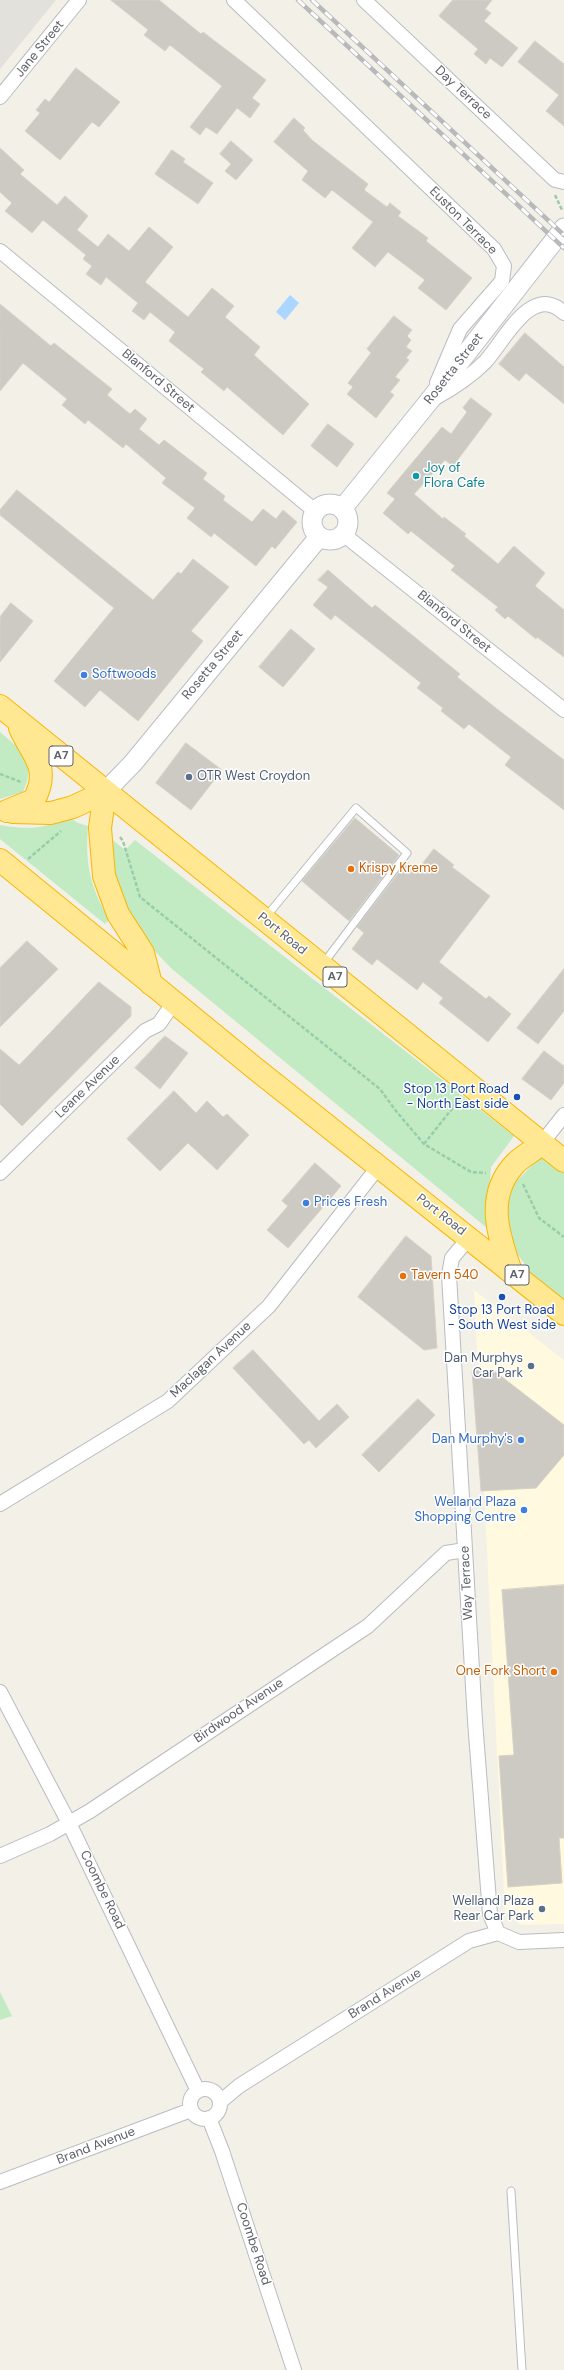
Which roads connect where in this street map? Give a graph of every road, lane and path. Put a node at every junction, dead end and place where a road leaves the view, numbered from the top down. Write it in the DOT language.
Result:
graph roads {
  1 [pos="79,0"];
  2 [pos="234,0"];
  3 [pos="364,0"];
  4 [pos="0,97"];
  5 [pos="560,181"];
  6 [pos="564,228"];
  7 [pos="0,251"];
  8 [pos="564,313"];
  9 [pos="430,400"];
  10 [pos="342,509"];
  11 [pos="315,511"];
  12 [pos="344,534"];
  13 [pos="319,537"];
  14 [pos="0,706"];
  15 [pos="564,710"];
  16 [pos="17,719"];
  17 [pos="0,774"];
  18 [pos="24,782"];
  19 [pos="105,792"];
  20 [pos="3,811"];
  21 [pos="66,827"];
  22 [pos="116,833"];
  23 [pos="0,860"];
  24 [pos="26,860"];
  25 [pos="264,919"];
  26 [pos="321,966"];
  27 [pos="151,984"];
  28 [pos="174,1002"];
  29 [pos="461,1097"];
  30 [pos="564,1115"];
  31 [pos="542,1143"];
  32 [pos="424,1144"];
  33 [pos="564,1161"];
  34 [pos="379,1166"];
  35 [pos="492,1172"];
  36 [pos="0,1173"];
  37 [pos="519,1182"];
  38 [pos="564,1237"];
  39 [pos="469,1238"];
  40 [pos="510,1269"];
  41 [pos="564,1314"];
  42 [pos="0,1504"];
  43 [pos="466,1550"];
  44 [pos="0,1692"];
  45 [pos="69,1823"];
  46 [pos="0,1856"];
  47 [pos="498,1934"];
  48 [pos="564,1940"];
  49 [pos="198,2090"];
  50 [pos="220,2102"];
  51 [pos="191,2110"];
  52 [pos="209,2118"];
  53 [pos="0,2182"];
  54 [pos="510,2191"];
  55 [pos="294,2370"];
  56 [pos="522,2370"];
  1 -- 4 [label="street, Jane Street"];
  2 -- 9 [label="street, Euston Terrace"];
  3 -- 5 [label="street, Day Terrace"];
  6 -- 9 [label="street, Rosetta Street"];
  7 -- 11 [label="street, Blanford Street"];
  8 -- 9 [label="street"];
  9 -- 10 [label="street, Rosetta Street"];
  10 -- 11 [label="street"];
  10 -- 12 [label="street"];
  11 -- 13 [label="street"];
  12 -- 13 [label="street"];
  12 -- 15 [label="street, Blanford Street"];
  13 -- 19 [label="street, Rosetta Street"];
  14 -- 16 [label="highway, Port Road / A7"];
  16 -- 19 [label="highway, Port Road / A7"];
  16 -- 20 [label="highway"];
  17 -- 18 [label="path"];
  19 -- 20 [label="highway"];
  19 -- 25 [label="highway, Port Road / A7"];
  19 -- 27 [label="highway"];
  21 -- 24 [label="path"];
  22 -- 32 [label="path"];
  23 -- 27 [label="highway, Port Road / A7"];
  25 -- 26 [label="highway, Port Road / A7"];
  25 -- 26 [label="lane"];
  26 -- 31 [label="highway, Port Road / A7"];
  27 -- 28 [label="highway, Port Road / A7"];
  28 -- 34 [label="highway, Port Road / A7"];
  28 -- 36 [label="street, Leane Avenue"];
  29 -- 32 [label="path"];
  30 -- 31 [label="street"];
  31 -- 33 [label="highway, Port Road / A7"];
  31 -- 40 [label="highway"];
  32 -- 35 [label="path"];
  34 -- 39 [label="highway, Port Road / A7"];
  34 -- 42 [label="street, Maclagan Avenue"];
  37 -- 38 [label="path"];
  39 -- 40 [label="highway, Port Road / A7"];
  39 -- 43 [label="street, Way Terrace"];
  40 -- 41 [label="highway, Port Road / A7"];
  43 -- 45 [label="street, Birdwood Avenue"];
  43 -- 47 [label="street, Way Terrace"];
  44 -- 45 [label="street, Coombe Road"];
  45 -- 46 [label="street, Birdwood Avenue"];
  45 -- 49 [label="street, Coombe Road"];
  47 -- 48 [label="street"];
  47 -- 50 [label="street, Brand Avenue"];
  49 -- 50 [label="street"];
  49 -- 51 [label="street"];
  50 -- 52 [label="street"];
  51 -- 52 [label="street"];
  51 -- 53 [label="street, Brand Avenue"];
  52 -- 55 [label="street, Coombe Road"];
  54 -- 56 [label="lane"];
}
